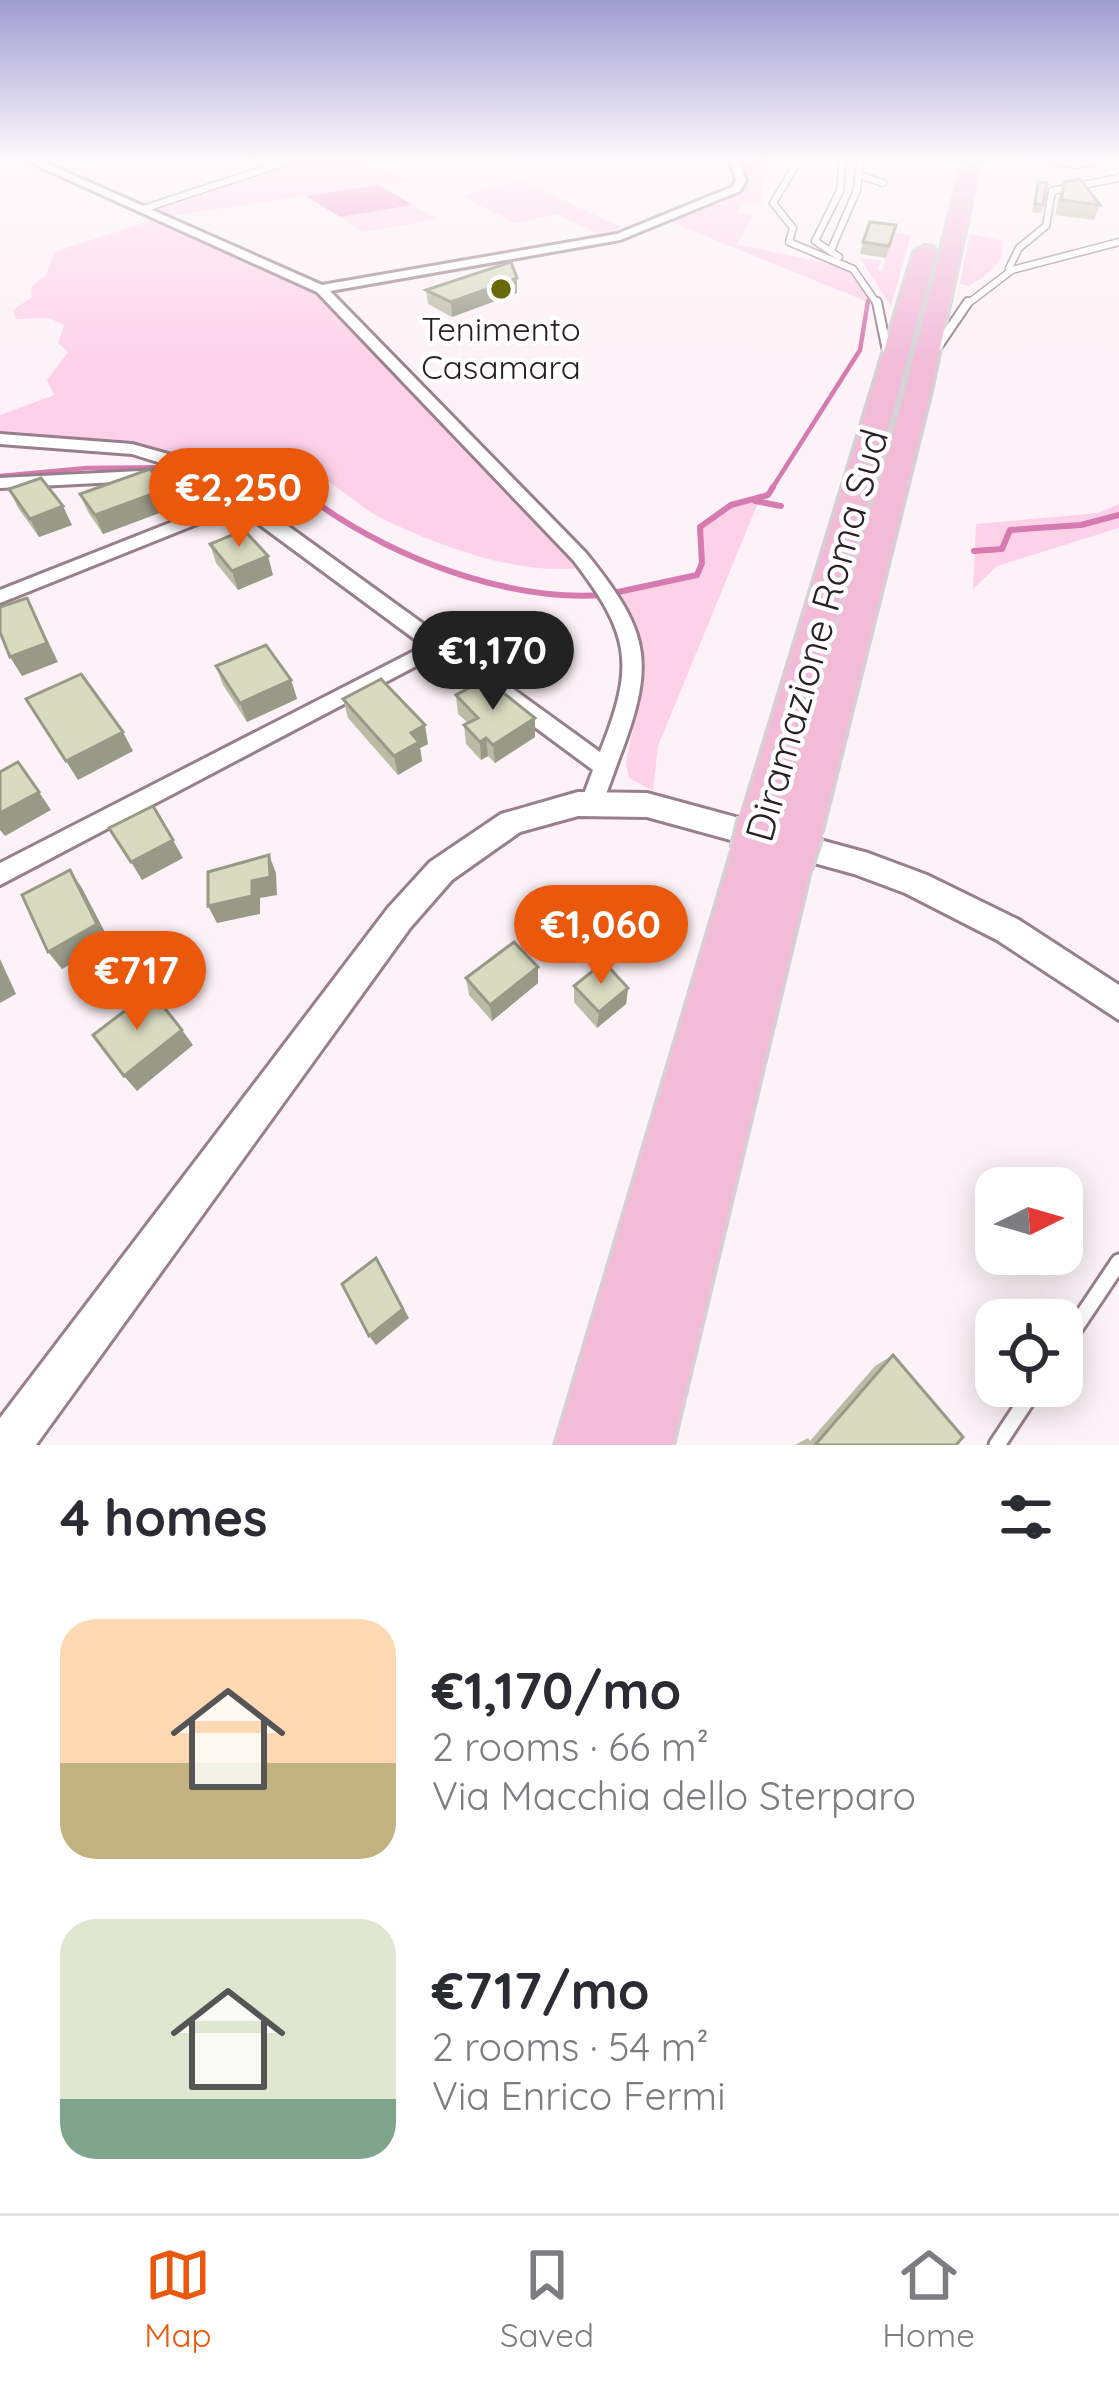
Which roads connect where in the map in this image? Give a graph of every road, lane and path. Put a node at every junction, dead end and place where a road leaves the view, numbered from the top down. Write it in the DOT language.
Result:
graph roads {
  1 [pos="184,227"];
  2 [pos="644,227"];
  3 [pos="793,227"];
  4 [pos="822,227"];
  5 [pos="840,227"];
  6 [pos="944,227"];
  7 [pos="1044,227"];
  8 [pos="1119,242"];
  9 [pos="831,250"];
  10 [pos="844,262"];
  11 [pos="1009,268"];
  12 [pos="321,289"];
  13 [pos="903,390"];
  14 [pos="0,440"];
  15 [pos="196,473"];
  16 [pos="0,483"];
  17 [pos="239,501"];
  18 [pos="0,597"];
  19 [pos="440,646"];
  20 [pos="598,785"];
  21 [pos="776,843"];
  22 [pos="0,874"];
  23 [pos="1119,1004"];
  24 [pos="1119,1262"];
  25 [pos="1083,1316"];
  26 [pos="1022,1407"];
  27 [pos="8,1445"];
  28 [pos="588,1445"];
  29 [pos="640,1445"];
  30 [pos="997,1445"];
  1 -- 12 [label="street"];
  2 -- 12 [label="street"];
  3 -- 10 [label="lane"];
  4 -- 9 [label="lane"];
  5 -- 9 [label="lane"];
  6 -- 13 [label="highway, Diramazione Roma Sud"];
  7 -- 11 [label="lane"];
  8 -- 11 [label="lane"];
  9 -- 10 [label="lane"];
  10 -- 13 [label="lane"];
  11 -- 13 [label="lane"];
  12 -- 20 [label="street"];
  13 -- 21 [label="highway, Diramazione Roma Sud"];
  14 -- 15 [label="street"];
  15 -- 16 [label="street"];
  15 -- 17 [label="street"];
  17 -- 18 [label="street"];
  17 -- 19 [label="street"];
  19 -- 20 [label="street"];
  19 -- 22 [label="street"];
  20 -- 23 [label="street"];
  20 -- 27 [label="street"];
  21 -- 28 [label="highway, Diramazione Roma Sud"];
  21 -- 29 [label="highway, Diramazione Roma Sud"];
  24 -- 25 [label="lane"];
  26 -- 30 [label="lane"];
}
